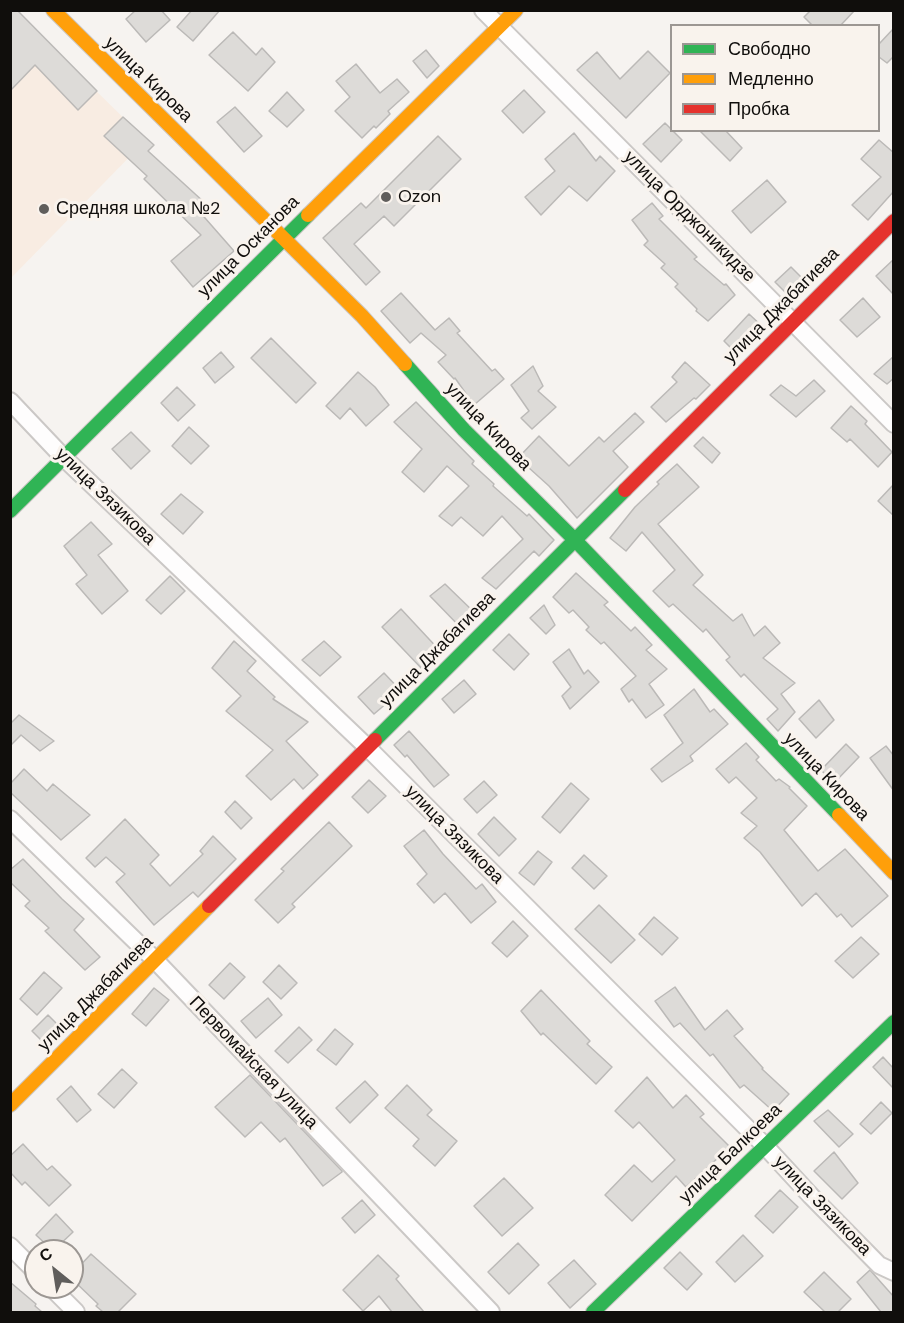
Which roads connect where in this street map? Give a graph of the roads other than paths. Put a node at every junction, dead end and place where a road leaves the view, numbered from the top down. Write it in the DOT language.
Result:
graph roads {
  1 [pos="52,10"];
  2 [pos="483,10"];
  3 [pos="516,10"];
  4 [pos="500,26"];
  5 [pos="894,221"];
  6 [pos="284,238"];
  7 [pos="792,321"];
  8 [pos="10,402"];
  9 [pos="894,424"];
  10 [pos="64,458"];
  11 [pos="10,511"];
  12 [pos="574,539"];
  13 [pos="367,747"];
  14 [pos="10,819"];
  15 [pos="894,873"];
  16 [pos="155,960"];
  17 [pos="894,1022"];
  18 [pos="10,1105"];
  19 [pos="765,1146"];
  20 [pos="10,1246"];
  21 [pos="24,1260"];
  22 [pos="894,1272"];
  23 [pos="63,1299"];
  24 [pos="76,1312"];
  25 [pos="491,1312"];
  26 [pos="593,1312"];
  1 -- 6 [label="main road, улица Кирова"];
  2 -- 4 [label="street, улица Орджоникидзе"];
  3 -- 4 [label="main road, улица Осканова"];
  4 -- 6 [label="main road, улица Осканова"];
  4 -- 7 [label="street, улица Орджоникидзе"];
  5 -- 7 [label="main road, улица Джабагиева"];
  6 -- 10 [label="main road, улица Осканова"];
  6 -- 12 [label="main road, улица Кирова"];
  7 -- 9 [label="street, улица Орджоникидзе"];
  7 -- 12 [label="main road, улица Джабагиева"];
  8 -- 10 [label="street, улица Зязикова"];
  10 -- 11 [label="main road, улица Осканова"];
  10 -- 13 [label="street, улица Зязикова"];
  12 -- 13 [label="main road, улица Джабагиева"];
  12 -- 15 [label="main road, улица Кирова"];
  13 -- 16 [label="main road, улица Джабагиева"];
  13 -- 19 [label="street, улица Зязикова"];
  14 -- 16 [label="street, Первомайская улица"];
  16 -- 18 [label="main road, улица Джабагиева"];
  16 -- 25 [label="street, Первомайская улица"];
  17 -- 19 [label="main road, улица Балкоева"];
  19 -- 22 [label="street, улица Зязикова"];
  19 -- 26 [label="main road, улица Балкоева"];
  20 -- 21 [label="street"];
  23 -- 24 [label="street"];
}
